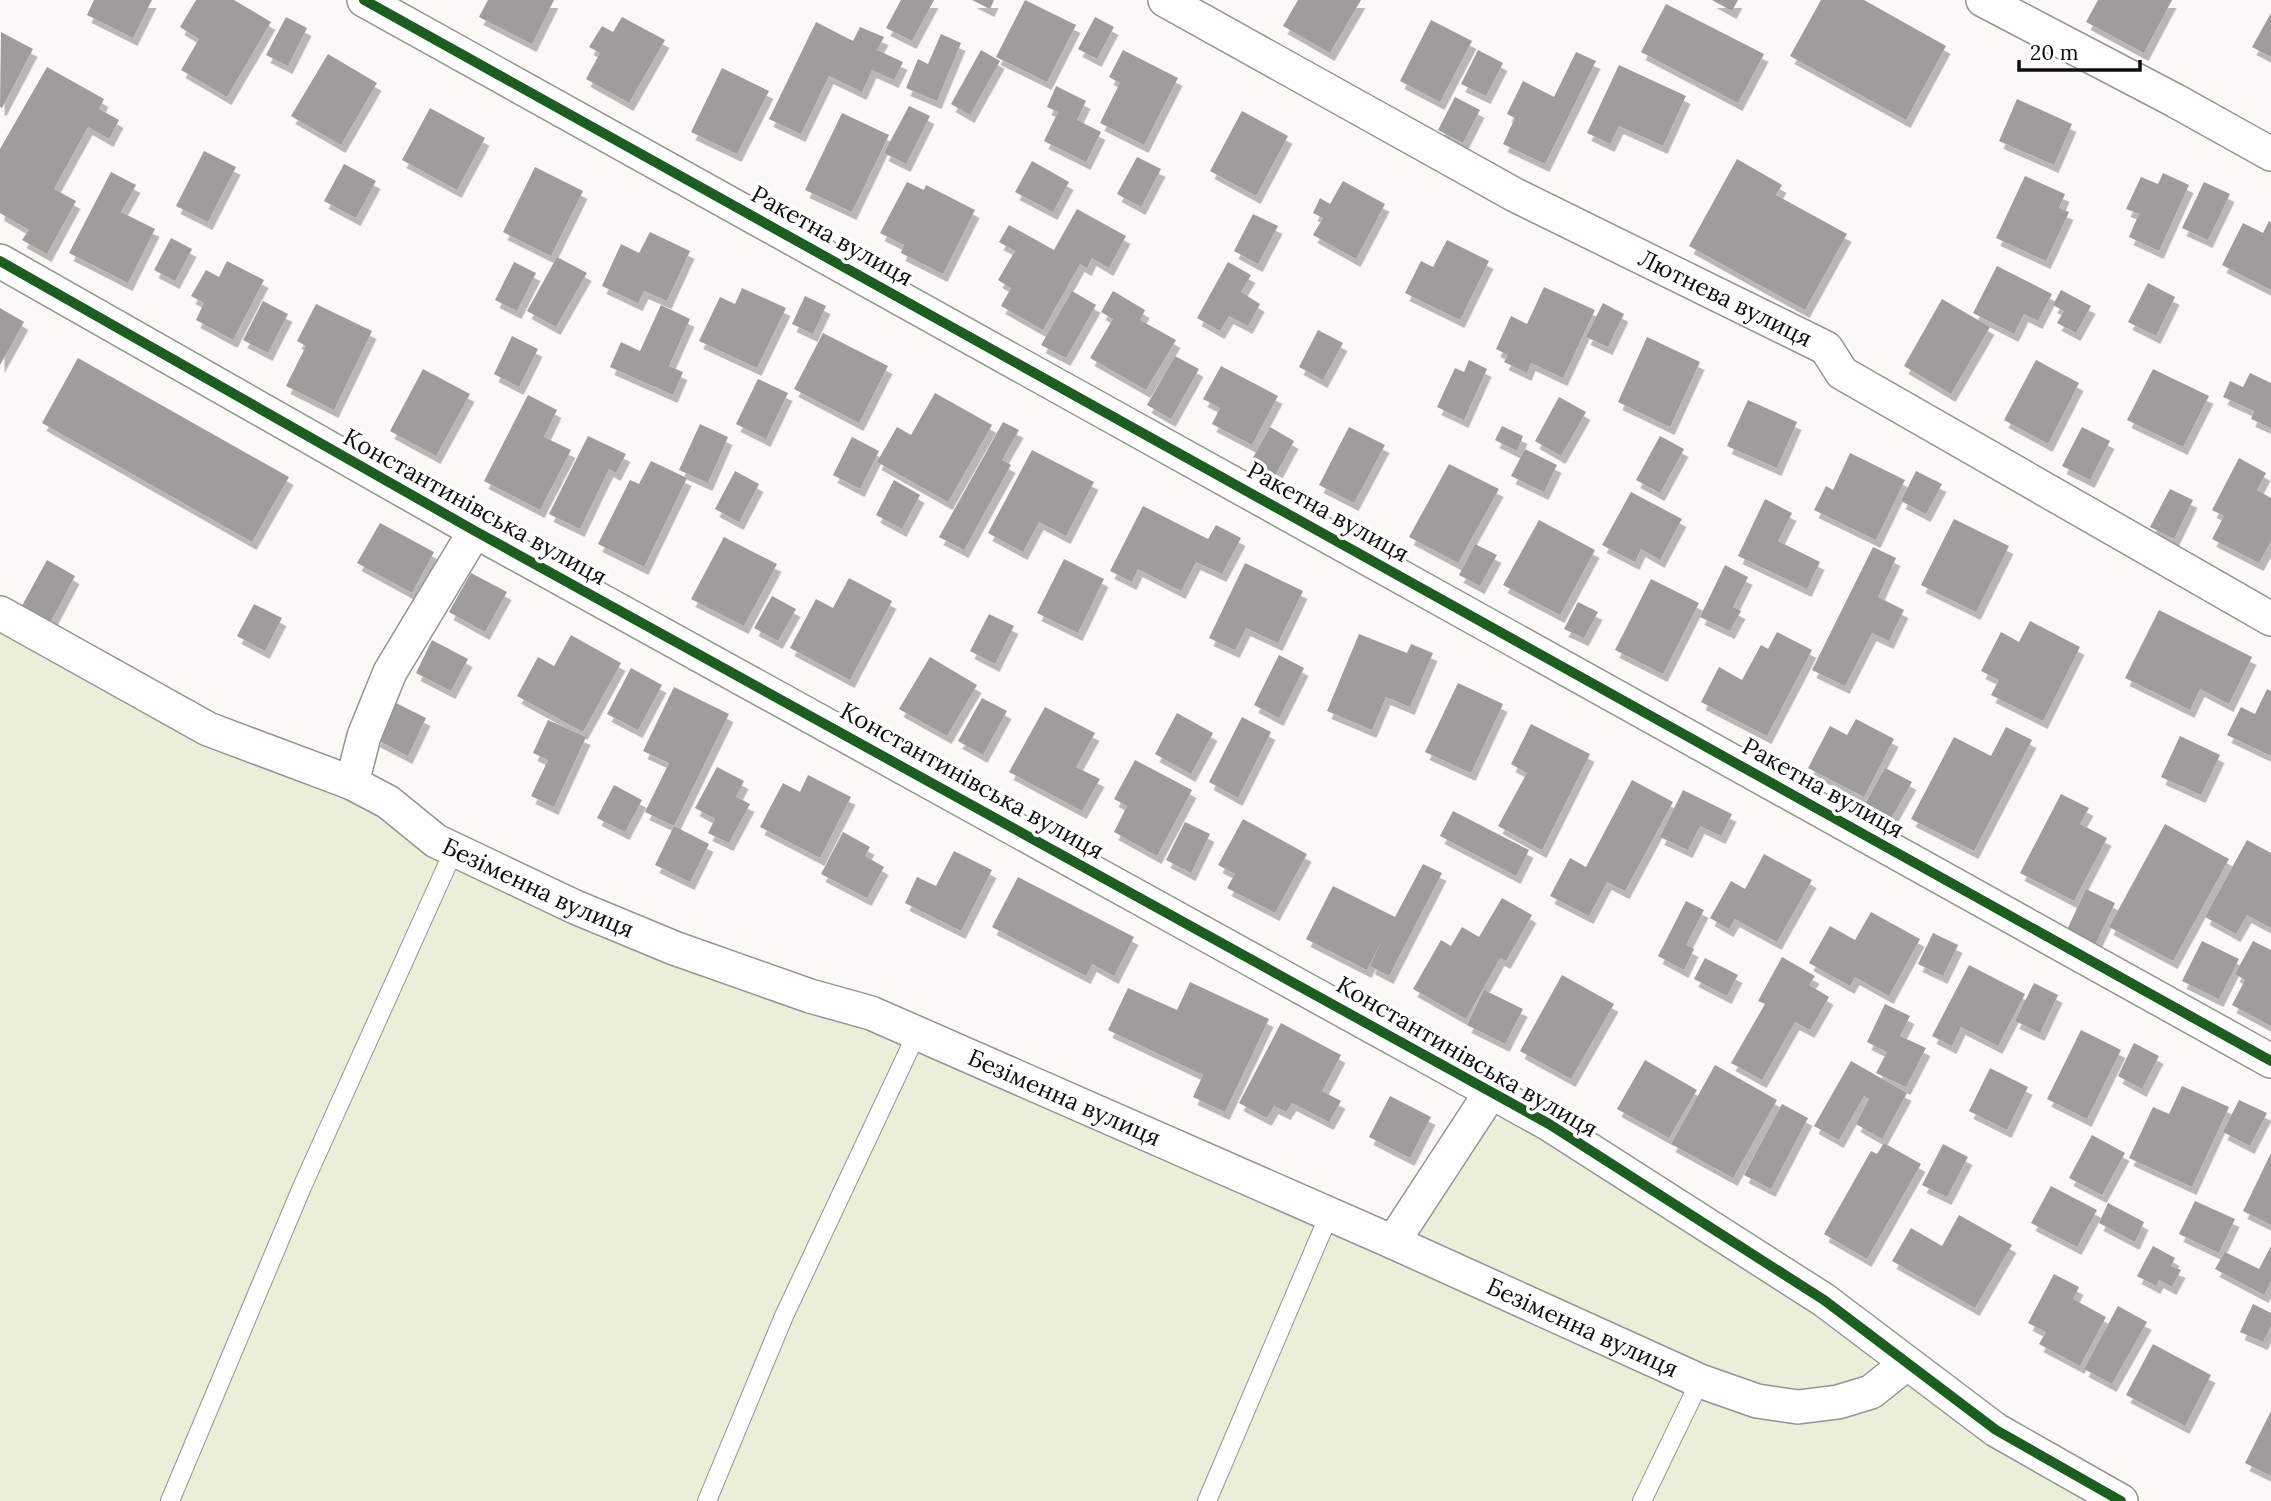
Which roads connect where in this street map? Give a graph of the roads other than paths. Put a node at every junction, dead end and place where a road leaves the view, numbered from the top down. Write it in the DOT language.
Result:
graph roads {
  1 [pos="364,0"];
  2 [pos="1165,0"];
  3 [pos="1983,0"];
  4 [pos="2271,154"];
  5 [pos="0,261"];
  6 [pos="475,531"];
  7 [pos="0,613"];
  8 [pos="2271,619"];
  9 [pos="352,783"];
  10 [pos="454,850"];
  11 [pos="916,1033"];
  12 [pos="2271,1061"];
  13 [pos="1491,1092"];
  14 [pos="1329,1214"];
  15 [pos="1393,1242"];
  16 [pos="1906,1364"];
  17 [pos="1700,1381"];
  18 [pos="170,1501"];
  19 [pos="707,1501"];
  20 [pos="1207,1501"];
  21 [pos="1642,1501"];
  22 [pos="2121,1501"];
  1 -- 12 [label="street, Ракетна вулиця"];
  2 -- 8 [label="street, Лютнева вулиця"];
  3 -- 4 [label="street"];
  5 -- 6 [label="street, Константинівська вулиця"];
  6 -- 9 [label="street"];
  6 -- 13 [label="street, Константинівська вулиця"];
  7 -- 9 [label="street, Безіменна вулиця"];
  9 -- 10 [label="street, Безіменна вулиця"];
  10 -- 11 [label="street, Безіменна вулиця"];
  10 -- 18 [label="lane"];
  11 -- 14 [label="street, Безіменна вулиця"];
  11 -- 19 [label="lane"];
  13 -- 15 [label="street"];
  13 -- 16 [label="street, Константинівська вулиця"];
  14 -- 15 [label="street, Безіменна вулиця"];
  14 -- 20 [label="lane"];
  15 -- 17 [label="street, Безіменна вулиця"];
  16 -- 17 [label="street, Безіменна вулиця"];
  16 -- 22 [label="street"];
  17 -- 21 [label="lane"];
}
